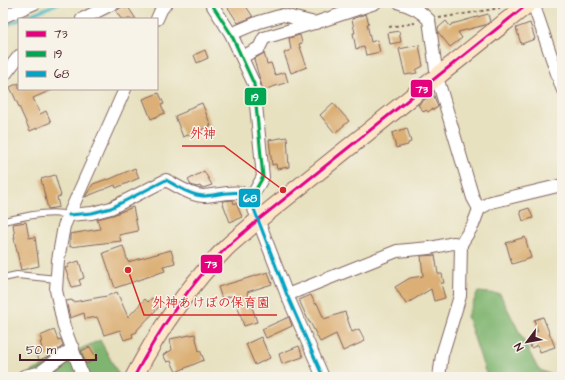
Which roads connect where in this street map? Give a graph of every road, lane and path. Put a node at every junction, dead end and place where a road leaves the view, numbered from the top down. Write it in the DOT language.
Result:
graph roads {
  1 [pos="35,3"];
  2 [pos="114,3"];
  3 [pos="166,3"];
  4 [pos="211,3"];
  5 [pos="375,3"];
  6 [pos="400,3"];
  7 [pos="529,3"];
  8 [pos="533,3"];
  9 [pos="3,17"];
  10 [pos="84,18"];
  11 [pos="157,18"];
  12 [pos="511,18"];
  13 [pos="429,20"];
  14 [pos="315,23"];
  15 [pos="389,28"];
  16 [pos="231,34"];
  17 [pos="18,57"];
  18 [pos="242,57"];
  19 [pos="3,77"];
  20 [pos="437,77"];
  21 [pos="562,88"];
  22 [pos="125,90"];
  23 [pos="562,185"];
  24 [pos="251,198"];
  25 [pos="479,209"];
  26 [pos="69,215"];
  27 [pos="258,220"];
  28 [pos="3,221"];
  29 [pos="462,244"];
  30 [pos="3,278"];
  31 [pos="57,279"];
  32 [pos="287,295"];
  33 [pos="73,348"];
  34 [pos="24,376"];
  35 [pos="83,377"];
  36 [pos="134,377"];
  37 [pos="323,377"];
  38 [pos="439,377"];
  1 -- 9 [label="street"];
  2 -- 10 [label="street"];
  3 -- 11 [label="street"];
  4 -- 16 [label="street"];
  5 -- 14 [label="street"];
  6 -- 13 [label="street"];
  7 -- 12 [label="main road"];
  8 -- 21 [label="street"];
  12 -- 13 [label="path"];
  12 -- 20 [label="main road"];
  13 -- 15 [label="path"];
  13 -- 20 [label="street"];
  14 -- 16 [label="street"];
  14 -- 18 [label="street"];
  16 -- 18 [label="street"];
  17 -- 19 [label="street"];
  18 -- 24 [label="street"];
  20 -- 25 [label="street"];
  20 -- 27 [label="main road"];
  22 -- 26 [label="street"];
  23 -- 25 [label="street"];
  24 -- 26 [label="street"];
  24 -- 27 [label="street"];
  25 -- 29 [label="street"];
  26 -- 28 [label="lane"];
  26 -- 31 [label="street"];
  27 -- 32 [label="street"];
  27 -- 36 [label="main road"];
  29 -- 32 [label="street"];
  29 -- 38 [label="street"];
  30 -- 31 [label="lane"];
  31 -- 33 [label="street"];
  32 -- 37 [label="street"];
  33 -- 34 [label="street"];
  33 -- 35 [label="street"];
}
